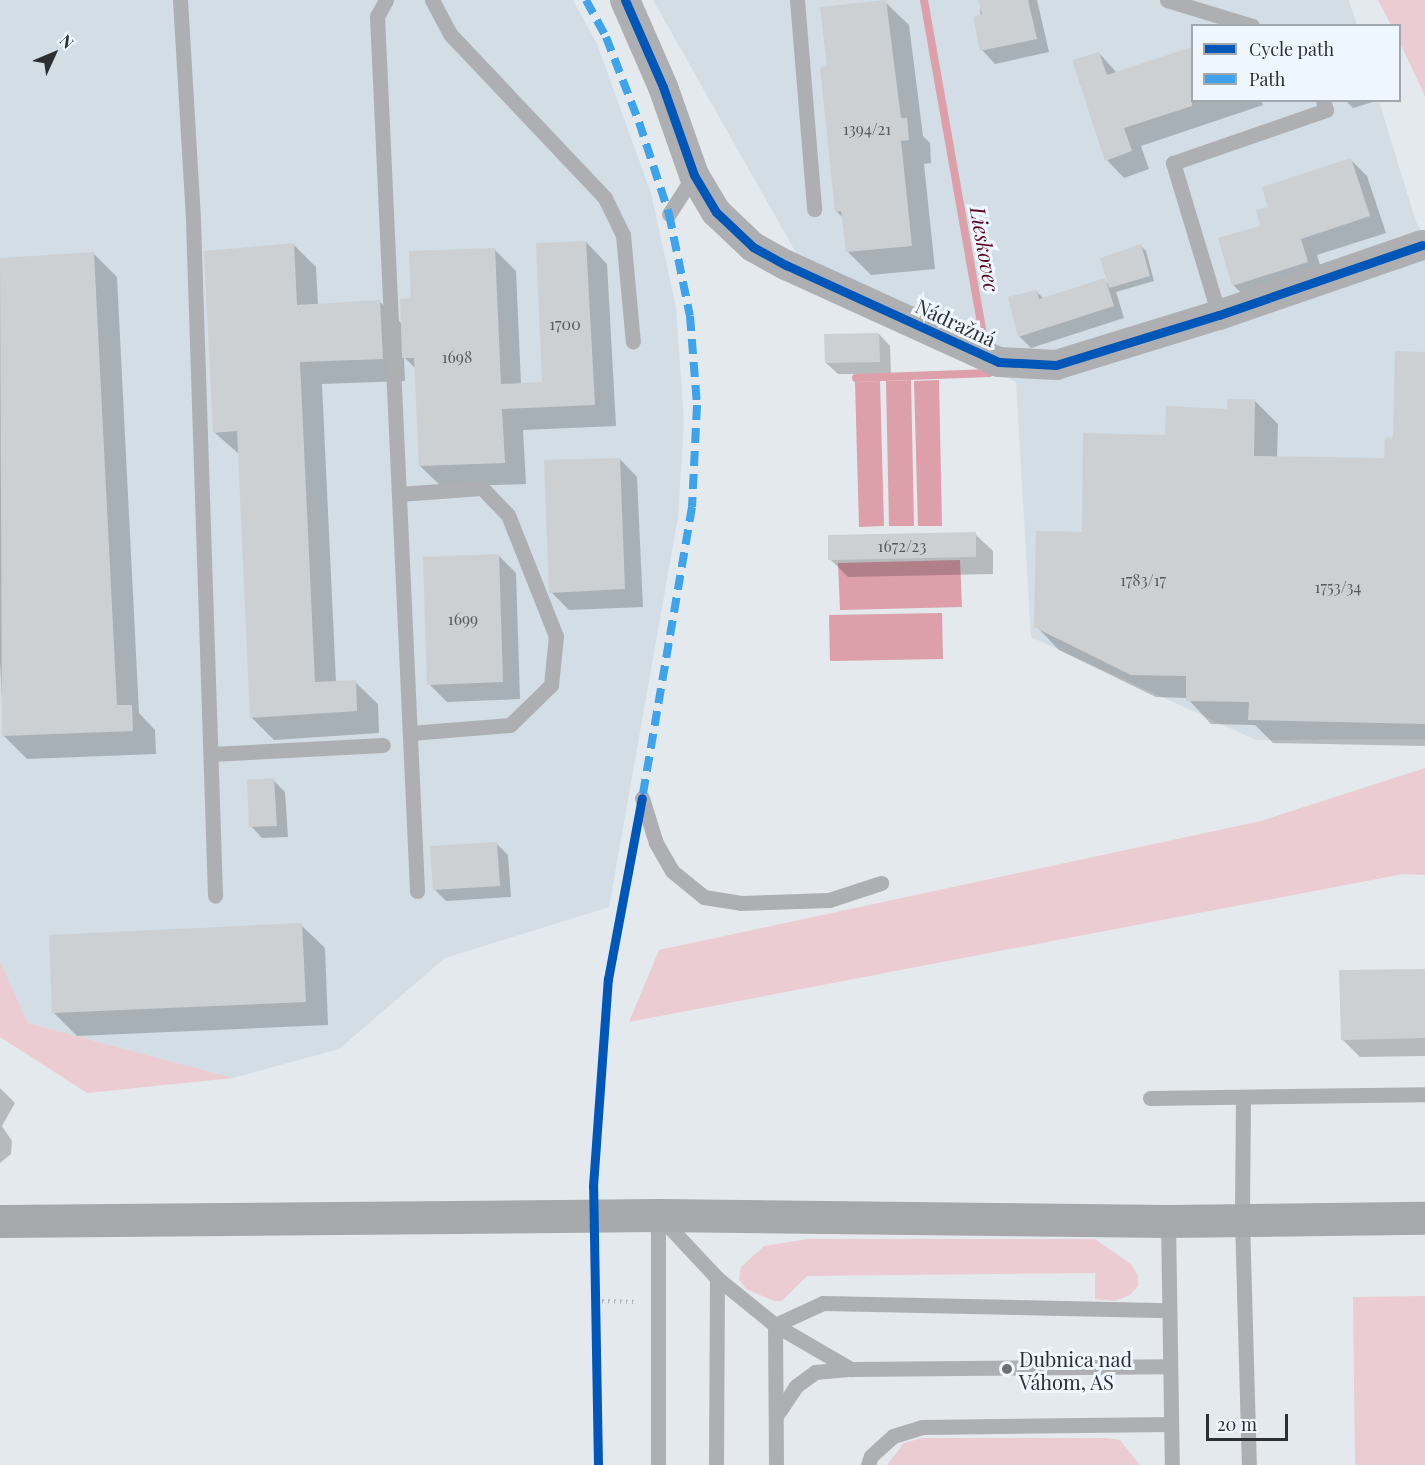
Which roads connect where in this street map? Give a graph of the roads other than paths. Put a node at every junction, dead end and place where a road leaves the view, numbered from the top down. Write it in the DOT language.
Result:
graph roads {
  1 [pos="180,0"];
  2 [pos="386,0"];
  3 [pos="432,0"];
  4 [pos="624,0"];
  5 [pos="797,0"];
  6 [pos="1167,0"];
  7 [pos="1245,24"];
  8 [pos="1324,102"];
  9 [pos="694,176"];
  10 [pos="814,209"];
  11 [pos="669,214"];
  12 [pos="1422,245"];
  13 [pos="1219,315"];
  14 [pos="633,342"];
  15 [pos="399,494"];
  16 [pos="410,733"];
  17 [pos="383,745"];
  18 [pos="211,754"];
  19 [pos="642,798"];
  20 [pos="882,883"];
  21 [pos="417,891"];
  22 [pos="215,896"];
  23 [pos="1425,1094"];
  24 [pos="1243,1096"];
  25 [pos="1150,1098"];
  26 [pos="658,1215"];
  27 [pos="1425,1218"];
  28 [pos="1242,1219"];
  29 [pos="0,1221"];
  30 [pos="1168,1221"];
  31 [pos="717,1278"];
  32 [pos="1169,1310"];
  33 [pos="775,1324"];
  34 [pos="1170,1366"];
  35 [pos="851,1370"];
  36 [pos="776,1416"];
  37 [pos="1171,1424"];
  38 [pos="658,1465"];
  39 [pos="716,1465"];
  40 [pos="776,1465"];
  41 [pos="868,1465"];
  42 [pos="1172,1465"];
  43 [pos="1249,1465"];
  1 -- 18 [label="lane"];
  2 -- 15 [label="lane"];
  3 -- 14 [label="lane"];
  4 -- 9 [label="street, Nádražná"];
  5 -- 10 [label="lane"];
  6 -- 7 [label="lane"];
  8 -- 13 [label="lane"];
  9 -- 11 [label="lane"];
  9 -- 13 [label="street, Nádražná"];
  12 -- 13 [label="street, Nádražná"];
  15 -- 16 [label="lane"];
  15 -- 16 [label="lane"];
  16 -- 21 [label="lane"];
  17 -- 18 [label="lane"];
  18 -- 22 [label="lane"];
  19 -- 20 [label="lane"];
  23 -- 24 [label="lane"];
  24 -- 25 [label="lane"];
  24 -- 28 [label="lane"];
  26 -- 29 [label="main road"];
  26 -- 30 [label="main road"];
  26 -- 31 [label="lane"];
  26 -- 38 [label="lane"];
  27 -- 28 [label="main road"];
  28 -- 30 [label="main road"];
  28 -- 43 [label="lane"];
  30 -- 32 [label="lane"];
  31 -- 33 [label="lane"];
  31 -- 39 [label="lane"];
  32 -- 33 [label="lane"];
  32 -- 34 [label="lane"];
  33 -- 35 [label="lane"];
  33 -- 36 [label="lane"];
  34 -- 35 [label="lane"];
  34 -- 37 [label="lane"];
  35 -- 36 [label="lane"];
  36 -- 40 [label="lane"];
  37 -- 41 [label="lane"];
  37 -- 42 [label="lane"];
}
